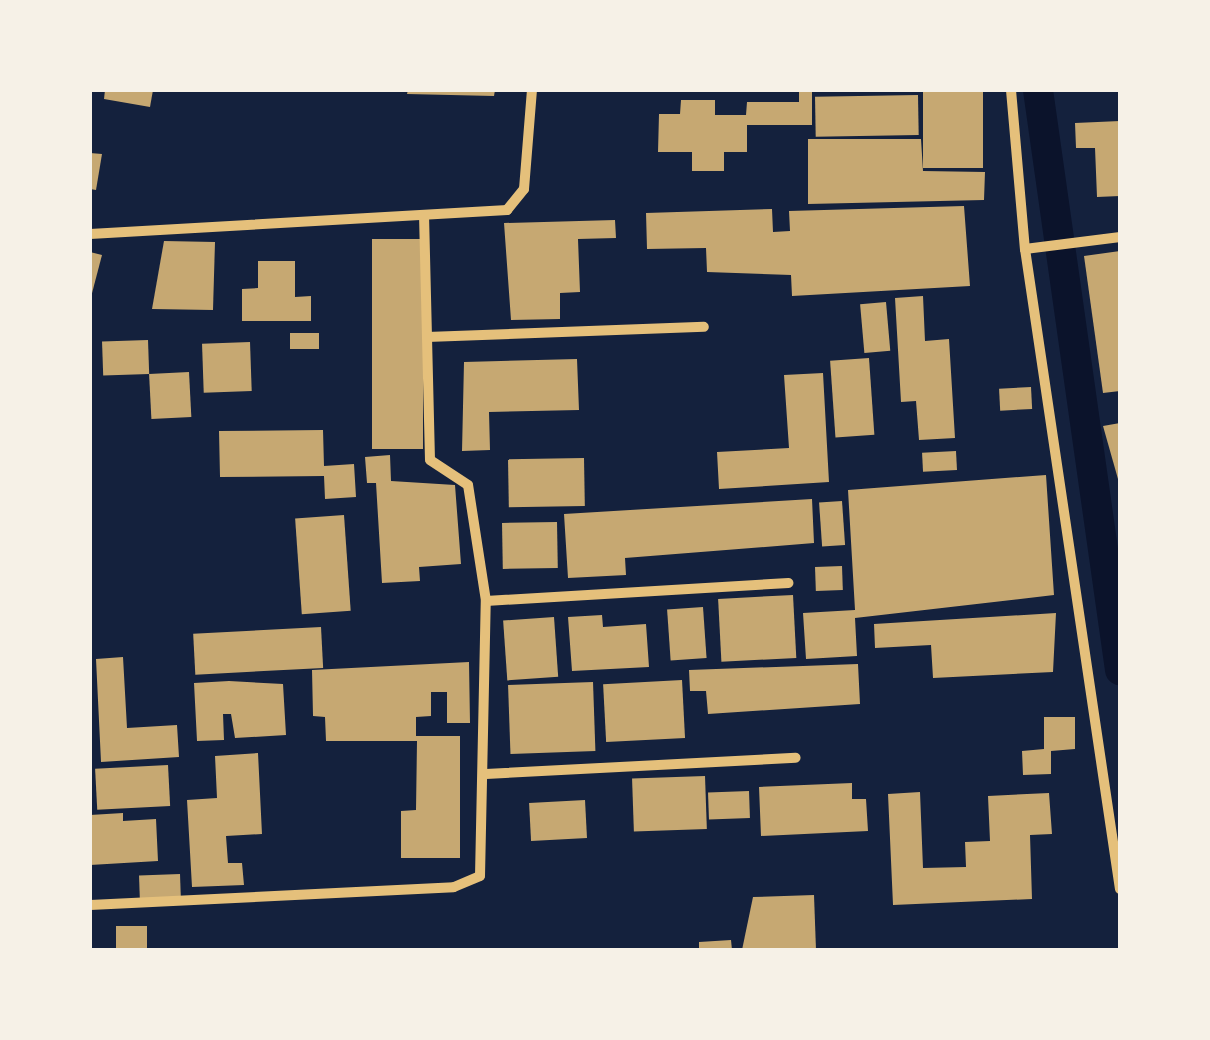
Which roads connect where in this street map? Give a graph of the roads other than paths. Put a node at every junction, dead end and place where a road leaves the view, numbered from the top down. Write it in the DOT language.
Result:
graph roads {
  1 [pos="532,90"];
  2 [pos="1011,90"];
  3 [pos="424,215"];
  4 [pos="90,234"];
  5 [pos="1120,237"];
  6 [pos="1025,249"];
  7 [pos="704,326"];
  8 [pos="427,337"];
  9 [pos="788,584"];
  10 [pos="486,601"];
  11 [pos="796,758"];
  12 [pos="486,774"];
  13 [pos="1119,876"];
  14 [pos="1120,889"];
  15 [pos="90,905"];
  1 -- 3 [label="street"];
  2 -- 6 [label="street"];
  3 -- 4 [label="street"];
  3 -- 8 [label="street"];
  5 -- 6 [label="street"];
  6 -- 13 [label="street"];
  7 -- 8 [label="street"];
  8 -- 10 [label="street"];
  9 -- 10 [label="street"];
  10 -- 12 [label="street"];
  11 -- 12 [label="street"];
  12 -- 15 [label="street"];
  13 -- 14 [label="street"];
}
